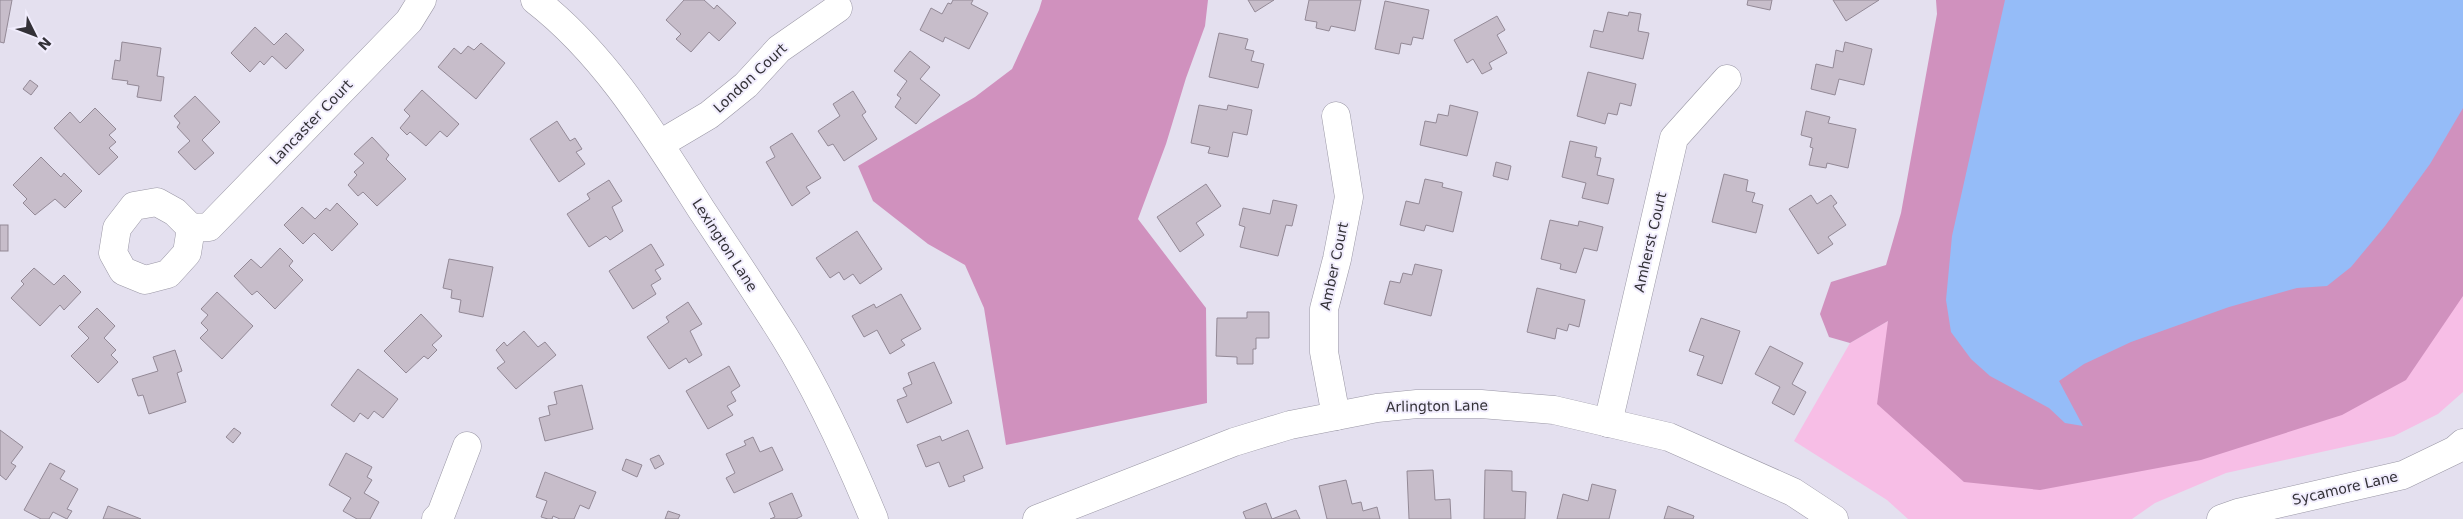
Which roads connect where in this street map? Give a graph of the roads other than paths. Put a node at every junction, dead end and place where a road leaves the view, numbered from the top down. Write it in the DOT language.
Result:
graph roads {
  1 [pos="422,0"];
  2 [pos="534,0"];
  3 [pos="838,8"];
  4 [pos="1727,79"];
  5 [pos="1336,116"];
  6 [pos="660,144"];
  7 [pos="191,228"];
  8 [pos="1336,416"];
  9 [pos="1608,423"];
  10 [pos="2463,444"];
  11 [pos="467,446"];
  12 [pos="436,519"];
  13 [pos="874,519"];
  14 [pos="1037,519"];
  15 [pos="1834,519"];
  16 [pos="2221,519"];
  1 -- 7 [label="street, Lancaster Court"];
  2 -- 6 [label="street, Lexington Lane"];
  3 -- 6 [label="street, London Court"];
  4 -- 9 [label="street, Amherst Court"];
  5 -- 8 [label="street, Amber Court"];
  6 -- 13 [label="street, Lexington Lane"];
  8 -- 9 [label="street, Arlington Lane"];
  8 -- 14 [label="street, Arlington Lane"];
  9 -- 15 [label="street, Arlington Lane"];
  10 -- 16 [label="street, Sycamore Lane"];
  11 -- 12 [label="street"];
}
